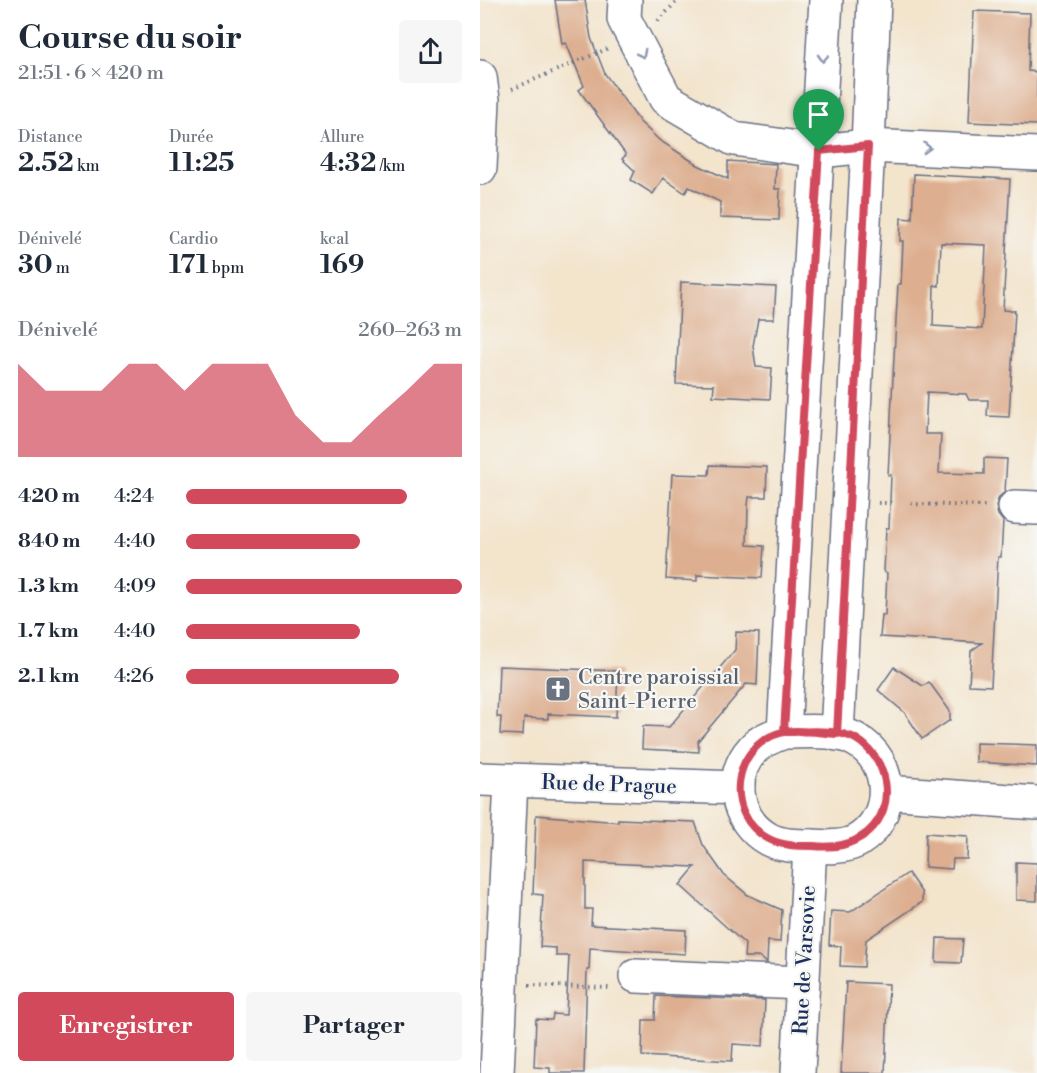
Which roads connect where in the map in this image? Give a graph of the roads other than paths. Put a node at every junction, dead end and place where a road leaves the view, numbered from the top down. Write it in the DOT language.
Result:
graph roads {
  1 [pos="625,0"];
  2 [pos="826,0"];
  3 [pos="874,0"];
  4 [pos="482,89"];
  5 [pos="868,146"];
  6 [pos="819,151"];
  7 [pos="1037,154"];
  8 [pos="480,168"];
  9 [pos="784,732"];
  10 [pos="837,734"];
  11 [pos="496,780"];
  12 [pos="738,788"];
  13 [pos="886,792"];
  14 [pos="1037,803"];
  15 [pos="810,846"];
  16 [pos="636,976"];
  17 [pos="802,983"];
  18 [pos="492,1054"];
  19 [pos="798,1073"];
  1 -- 6 [label="street, one-way"];
  2 -- 6 [label="street, one-way"];
  3 -- 5 [label="street"];
  4 -- 8 [label="street"];
  5 -- 6 [label="street"];
  5 -- 7 [label="street, one-way"];
  5 -- 10 [label="street"];
  6 -- 9 [label="street"];
  9 -- 10 [label="street"];
  9 -- 12 [label="street"];
  10 -- 13 [label="street"];
  11 -- 12 [label="street, Rue de Prague"];
  11 -- 18 [label="street"];
  12 -- 15 [label="street"];
  13 -- 14 [label="street"];
  13 -- 15 [label="street"];
  15 -- 17 [label="street, Rue de Varsovie"];
  16 -- 17 [label="street"];
  17 -- 19 [label="street, Rue de Varsovie"];
}
